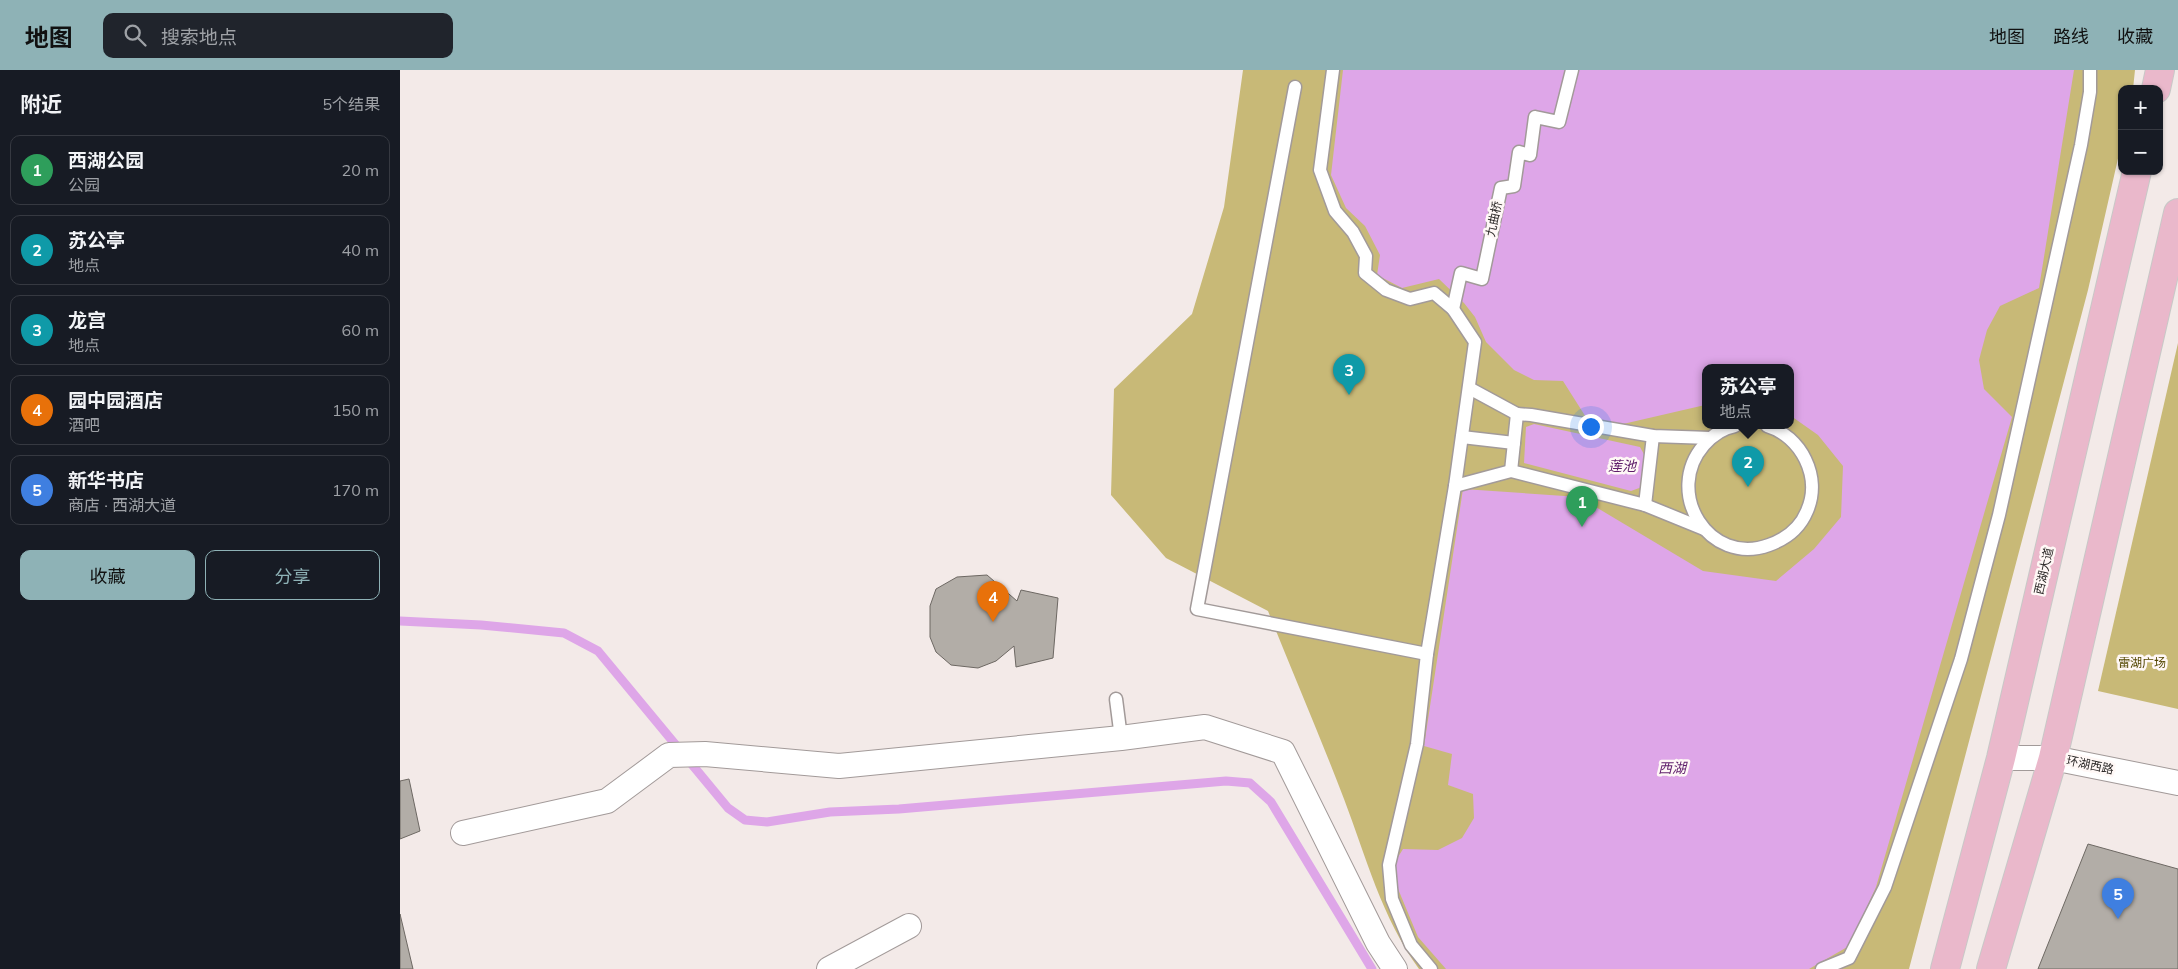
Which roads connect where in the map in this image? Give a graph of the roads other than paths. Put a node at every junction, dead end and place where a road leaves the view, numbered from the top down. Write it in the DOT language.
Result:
graph roads {
  1 [pos="1333,70"];
  2 [pos="1572,70"];
  3 [pos="2090,70"];
  4 [pos="2160,70"];
  5 [pos="2157,85"];
  6 [pos="1295,87"];
  7 [pos="2136,175"];
  8 [pos="2178,214"];
  9 [pos="1453,309"];
  10 [pos="1469,388"];
  11 [pos="1517,414"];
  12 [pos="1725,429"];
  13 [pos="1773,429"];
  14 [pos="1654,436"];
  15 [pos="1462,437"];
  16 [pos="1710,438"];
  17 [pos="1514,443"];
  18 [pos="1516,473"];
  19 [pos="1455,486"];
  20 [pos="1645,505"];
  21 [pos="1704,529"];
  22 [pos="1427,654"];
  23 [pos="1116,699"];
  24 [pos="1121,738"];
  25 [pos="2001,758"];
  26 [pos="2053,758"];
  27 [pos="2178,783"];
  28 [pos="463,833"];
  29 [pos="909,926"];
  30 [pos="829,969"];
  31 [pos="1395,969"];
  32 [pos="1431,969"];
  33 [pos="1822,969"];
  34 [pos="1945,969"];
  35 [pos="1991,969"];
  1 -- 9 [label="lane"];
  2 -- 9 [label="lane, 九曲桥"];
  3 -- 33 [label="lane"];
  4 -- 5 [label="main road"];
  6 -- 22 [label="lane"];
  7 -- 25 [label="main road, 西湖大道"];
  8 -- 26 [label="main road"];
  9 -- 10 [label="lane"];
  10 -- 11 [label="lane"];
  10 -- 15 [label="lane"];
  11 -- 14 [label="lane"];
  11 -- 17 [label="lane"];
  12 -- 16 [label="lane"];
  13 -- 21 [label="lane"];
  14 -- 16 [label="lane"];
  14 -- 20 [label="lane"];
  15 -- 17 [label="lane"];
  15 -- 19 [label="lane"];
  16 -- 21 [label="lane"];
  17 -- 18 [label="lane"];
  18 -- 19 [label="lane"];
  18 -- 20 [label="lane"];
  19 -- 22 [label="lane"];
  20 -- 21 [label="lane"];
  22 -- 32 [label="lane"];
  23 -- 24 [label="lane"];
  24 -- 28 [label="street"];
  24 -- 31 [label="street"];
  25 -- 26 [label="street, 环湖西路"];
  25 -- 34 [label="main road, 西湖大道"];
  26 -- 27 [label="street, 环湖西路"];
  26 -- 35 [label="main road"];
  29 -- 30 [label="street"];
}
